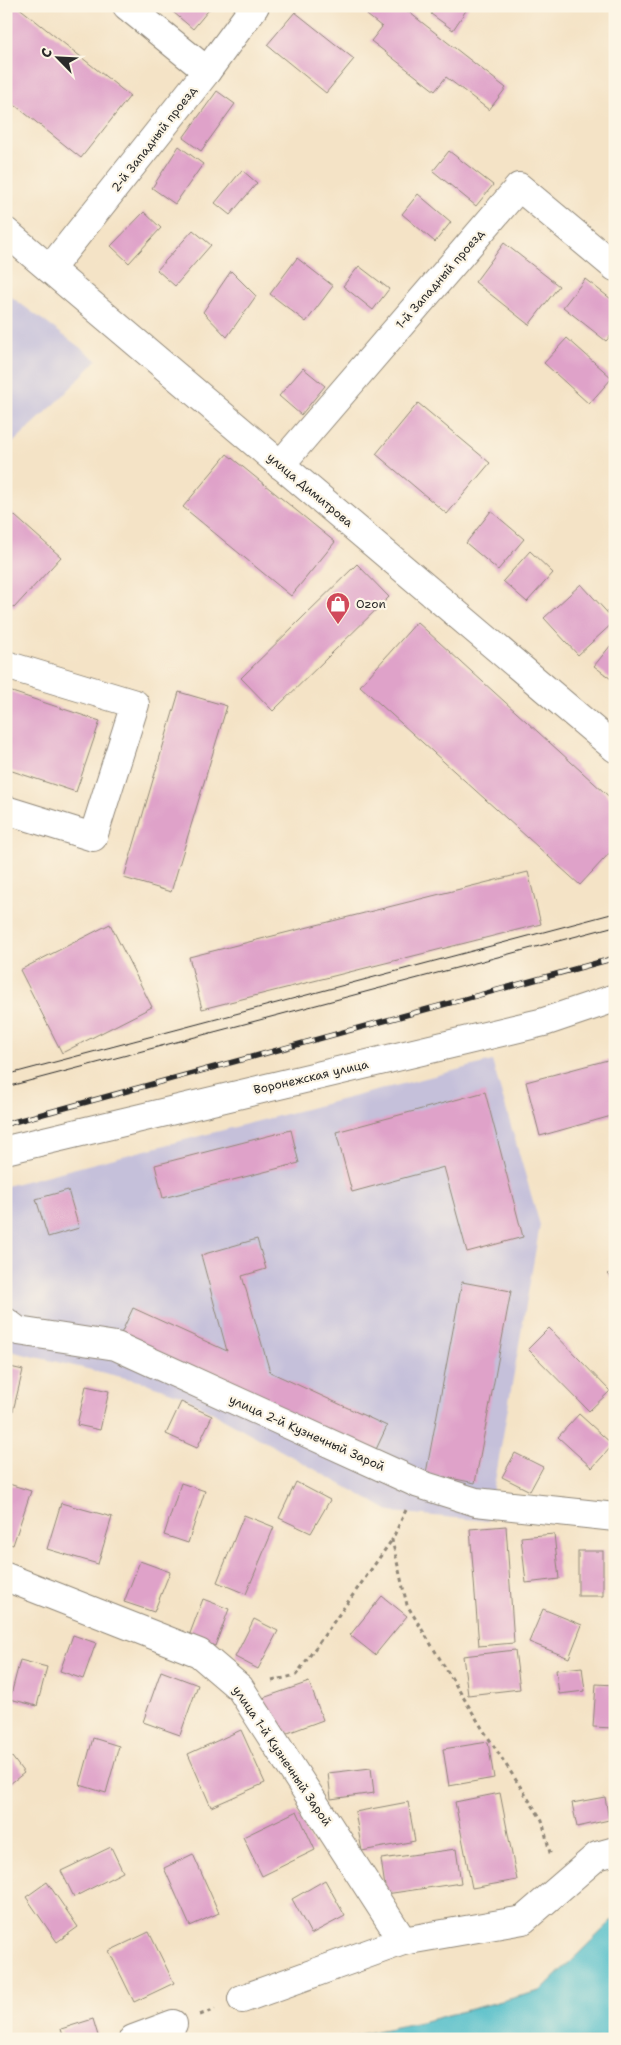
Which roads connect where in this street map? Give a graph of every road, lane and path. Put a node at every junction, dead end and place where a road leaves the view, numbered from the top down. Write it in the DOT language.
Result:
graph roads {
  1 [pos="127,6"];
  2 [pos="255,6"];
  3 [pos="207,71"];
  4 [pos="6,232"];
  5 [pos="610,254"];
  6 [pos="50,270"];
  7 [pos="280,465"];
  8 [pos="6,665"];
  9 [pos="615,748"];
  10 [pos="6,810"];
  11 [pos="615,998"];
  12 [pos="6,1150"];
  13 [pos="6,1322"];
  14 [pos="419,1484"];
  15 [pos="615,1516"];
  16 [pos="392,1540"];
  17 [pos="6,1577"];
  18 [pos="240,1688"];
  19 [pos="615,1851"];
  20 [pos="559,1889"];
  21 [pos="403,1941"];
  22 [pos="242,1999"];
  23 [pos="173,2024"];
  24 [pos="132,2039"];
  1 -- 3 [label="street"];
  2 -- 3 [label="street, 2-й Западный проезд"];
  3 -- 6 [label="street, 2-й Западный проезд"];
  4 -- 6 [label="street, улица Димитрова"];
  5 -- 7 [label="street, 1-й Западный проезд"];
  6 -- 7 [label="street, улица Димитрова"];
  7 -- 9 [label="street, улица Димитрова"];
  8 -- 10 [label="street"];
  11 -- 12 [label="street, Воронежская улица"];
  13 -- 14 [label="street, улица 2-й Кузнечный Зарой"];
  14 -- 15 [label="street, улица 2-й Кузнечный Зарой"];
  14 -- 16 [label="path"];
  16 -- 18 [label="path"];
  16 -- 20 [label="path"];
  17 -- 18 [label="street, улица 1-й Кузнечный Зарой"];
  18 -- 21 [label="street, улица 1-й Кузнечный Зарой"];
  19 -- 20 [label="street"];
  20 -- 21 [label="street"];
  21 -- 22 [label="street"];
  22 -- 23 [label="path"];
  23 -- 24 [label="street"];
}
